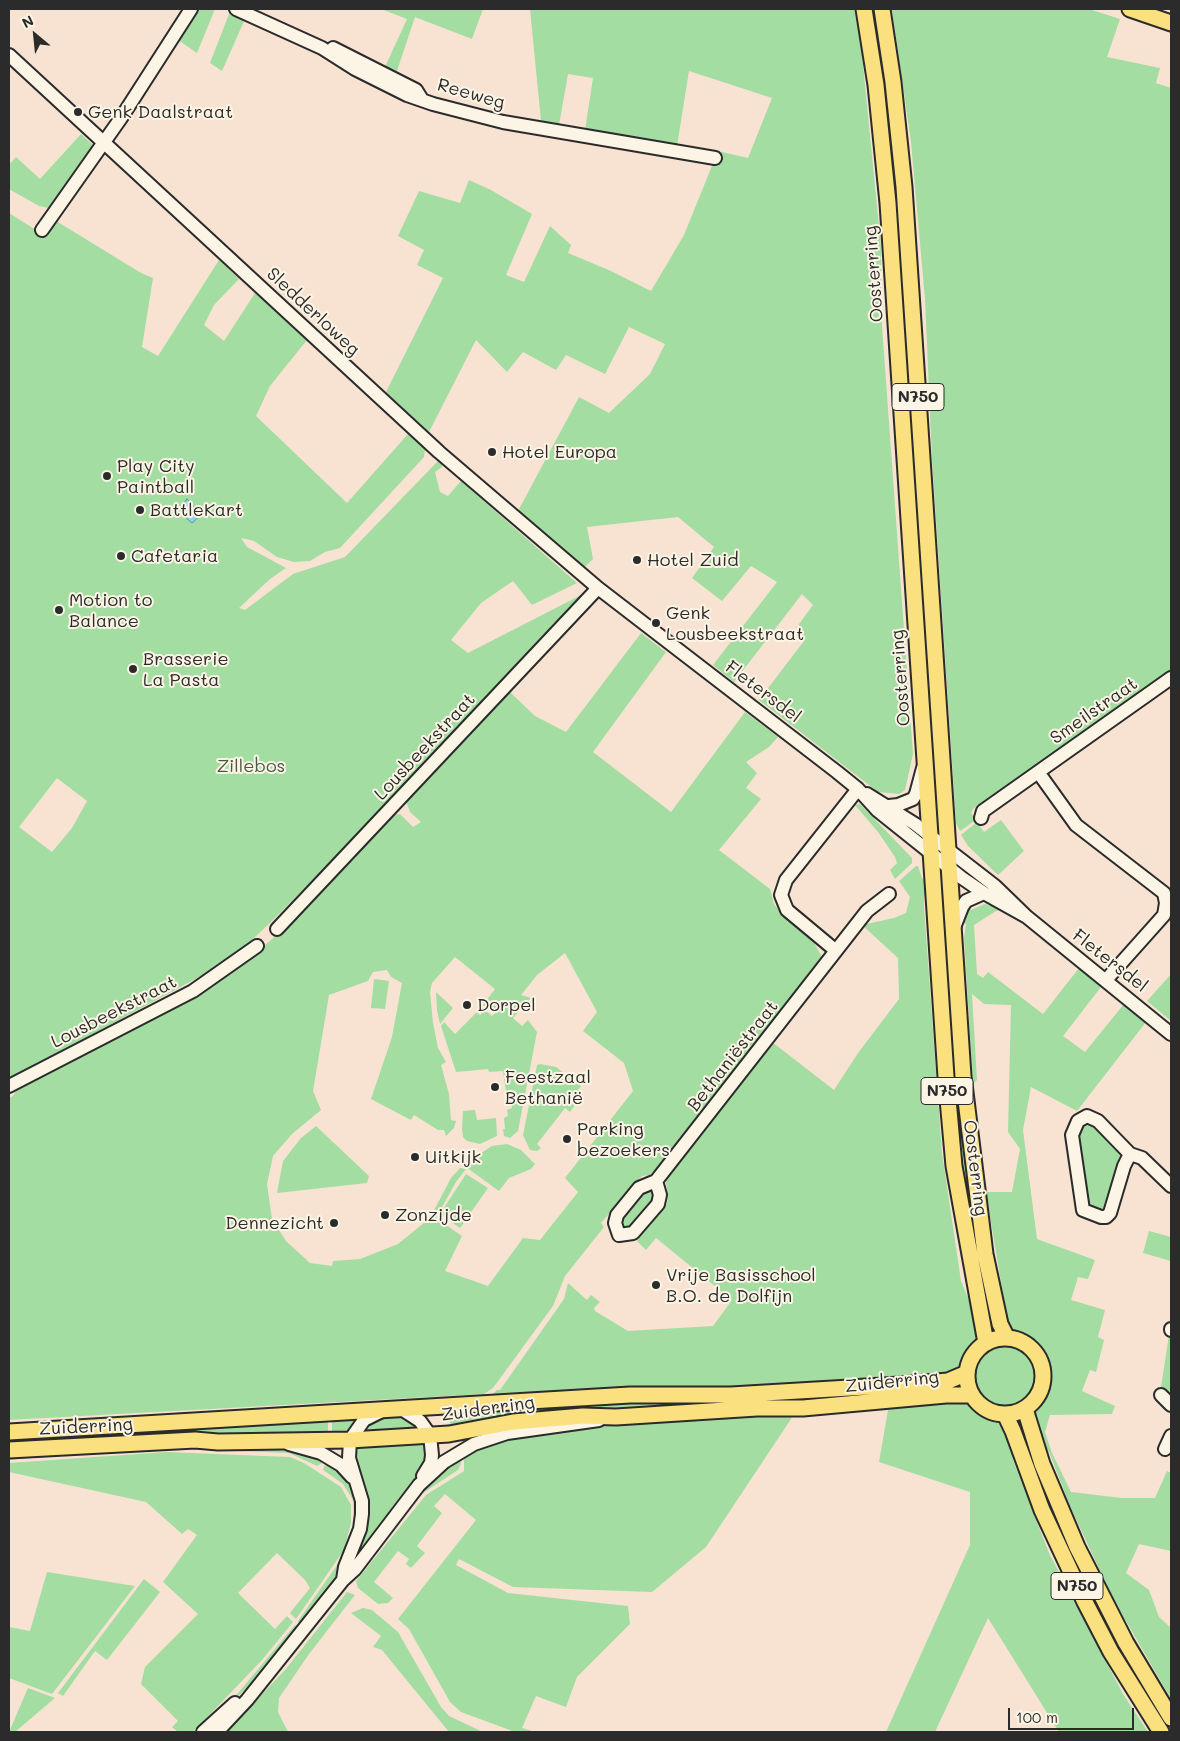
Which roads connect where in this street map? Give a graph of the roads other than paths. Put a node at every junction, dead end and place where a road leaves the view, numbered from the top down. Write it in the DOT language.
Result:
graph roads {
  1 [pos="191,9"];
  2 [pos="236,9"];
  3 [pos="864,9"];
  4 [pos="882,9"];
  5 [pos="1130,9"];
  6 [pos="1171,23"];
  7 [pos="9,55"];
  8 [pos="103,142"];
  9 [pos="715,158"];
  10 [pos="42,230"];
  11 [pos="598,588"];
  12 [pos="1171,678"];
  13 [pos="925,761"];
  14 [pos="1038,772"];
  15 [pos="858,789"];
  16 [pos="889,806"];
  17 [pos="982,818"];
  18 [pos="931,836"];
  19 [pos="947,848"];
  20 [pos="931,854"];
  21 [pos="949,866"];
  22 [pos="889,894"];
  23 [pos="984,894"];
  24 [pos="1027,917"];
  25 [pos="277,929"];
  26 [pos="953,930"];
  27 [pos="257,946"];
  28 [pos="836,950"];
  29 [pos="1106,980"];
  30 [pos="1171,1034"];
  31 [pos="9,1086"];
  32 [pos="1130,1154"];
  33 [pos="656,1181"];
  34 [pos="1171,1186"];
  35 [pos="1007,1338"];
  36 [pos="986,1343"];
  37 [pos="967,1373"];
  38 [pos="1161,1395"];
  39 [pos="972,1396"];
  40 [pos="1171,1405"];
  41 [pos="1025,1409"];
  42 [pos="403,1410"];
  43 [pos="382,1411"];
  44 [pos="1005,1414"];
  45 [pos="616,1417"];
  46 [pos="9,1432"];
  47 [pos="430,1435"];
  48 [pos="1171,1436"];
  49 [pos="350,1440"];
  50 [pos="285,1442"];
  51 [pos="9,1450"];
  52 [pos="1165,1450"];
  53 [pos="353,1479"];
  54 [pos="418,1485"];
  55 [pos="343,1580"];
  56 [pos="253,1689"];
  57 [pos="1171,1718"];
  58 [pos="203,1732"];
  59 [pos="217,1732"];
  60 [pos="1161,1732"];
  1 -- 8 [label="street"];
  2 -- 9 [label="street, Reeweg"];
  3 -- 13 [label="main road, Oosterring / N750"];
  4 -- 19 [label="main road, Oosterring / N750"];
  5 -- 6 [label="main road"];
  7 -- 8 [label="street, Sledderloweg"];
  8 -- 10 [label="street"];
  8 -- 11 [label="street, Sledderloweg"];
  11 -- 15 [label="street, Fletersdel"];
  11 -- 25 [label="street, Lousbeekstraat"];
  12 -- 14 [label="street, Smeilstraat"];
  13 -- 16 [label="street"];
  13 -- 18 [label="main road, Oosterring / N750"];
  14 -- 17 [label="street, Smeilstraat"];
  14 -- 29 [label="street"];
  15 -- 16 [label="street, Fletersdel"];
  15 -- 20 [label="street, Fletersdel"];
  15 -- 28 [label="street"];
  16 -- 18 [label="street, Fletersdel"];
  18 -- 19 [label="street, Fletersdel"];
  18 -- 20 [label="main road, Oosterring / N750"];
  19 -- 21 [label="main road, Oosterring / N750"];
  19 -- 24 [label="street, Fletersdel"];
  20 -- 21 [label="street, Fletersdel"];
  20 -- 36 [label="main road, Oosterring / N750"];
  21 -- 23 [label="street, Fletersdel"];
  21 -- 26 [label="main road, Oosterring / N750"];
  22 -- 28 [label="street, Bethaniëstraat"];
  23 -- 24 [label="street, Fletersdel"];
  23 -- 26 [label="street"];
  24 -- 29 [label="street, Fletersdel"];
  26 -- 35 [label="main road, Oosterring / N750"];
  27 -- 31 [label="street, Lousbeekstraat"];
  28 -- 33 [label="street, Bethaniëstraat"];
  29 -- 30 [label="street, Fletersdel"];
  32 -- 32 [label="street"];
  32 -- 34 [label="street"];
  33 -- 33 [label="street, Bethaniëstraat"];
  35 -- 36 [label="main road"];
  35 -- 41 [label="main road"];
  36 -- 37 [label="main road"];
  37 -- 39 [label="main road"];
  37 -- 42 [label="main road, Zuiderring"];
  38 -- 40 [label="street"];
  39 -- 44 [label="main road"];
  39 -- 45 [label="main road, Zuiderring"];
  41 -- 44 [label="main road"];
  41 -- 57 [label="main road, N750"];
  42 -- 43 [label="main road, Zuiderring"];
  42 -- 47 [label="street"];
  43 -- 46 [label="main road, Zuiderring"];
  43 -- 49 [label="street"];
  44 -- 60 [label="main road, N750"];
  45 -- 47 [label="main road, Zuiderring"];
  45 -- 54 [label="street"];
  47 -- 49 [label="main road, Zuiderring"];
  47 -- 54 [label="street"];
  48 -- 52 [label="street"];
  49 -- 50 [label="main road, Zuiderring"];
  49 -- 53 [label="street"];
  50 -- 51 [label="main road, Zuiderring"];
  50 -- 53 [label="street"];
  53 -- 55 [label="street"];
  54 -- 55 [label="street"];
  55 -- 56 [label="street"];
  56 -- 58 [label="street"];
  56 -- 59 [label="street"];
}
